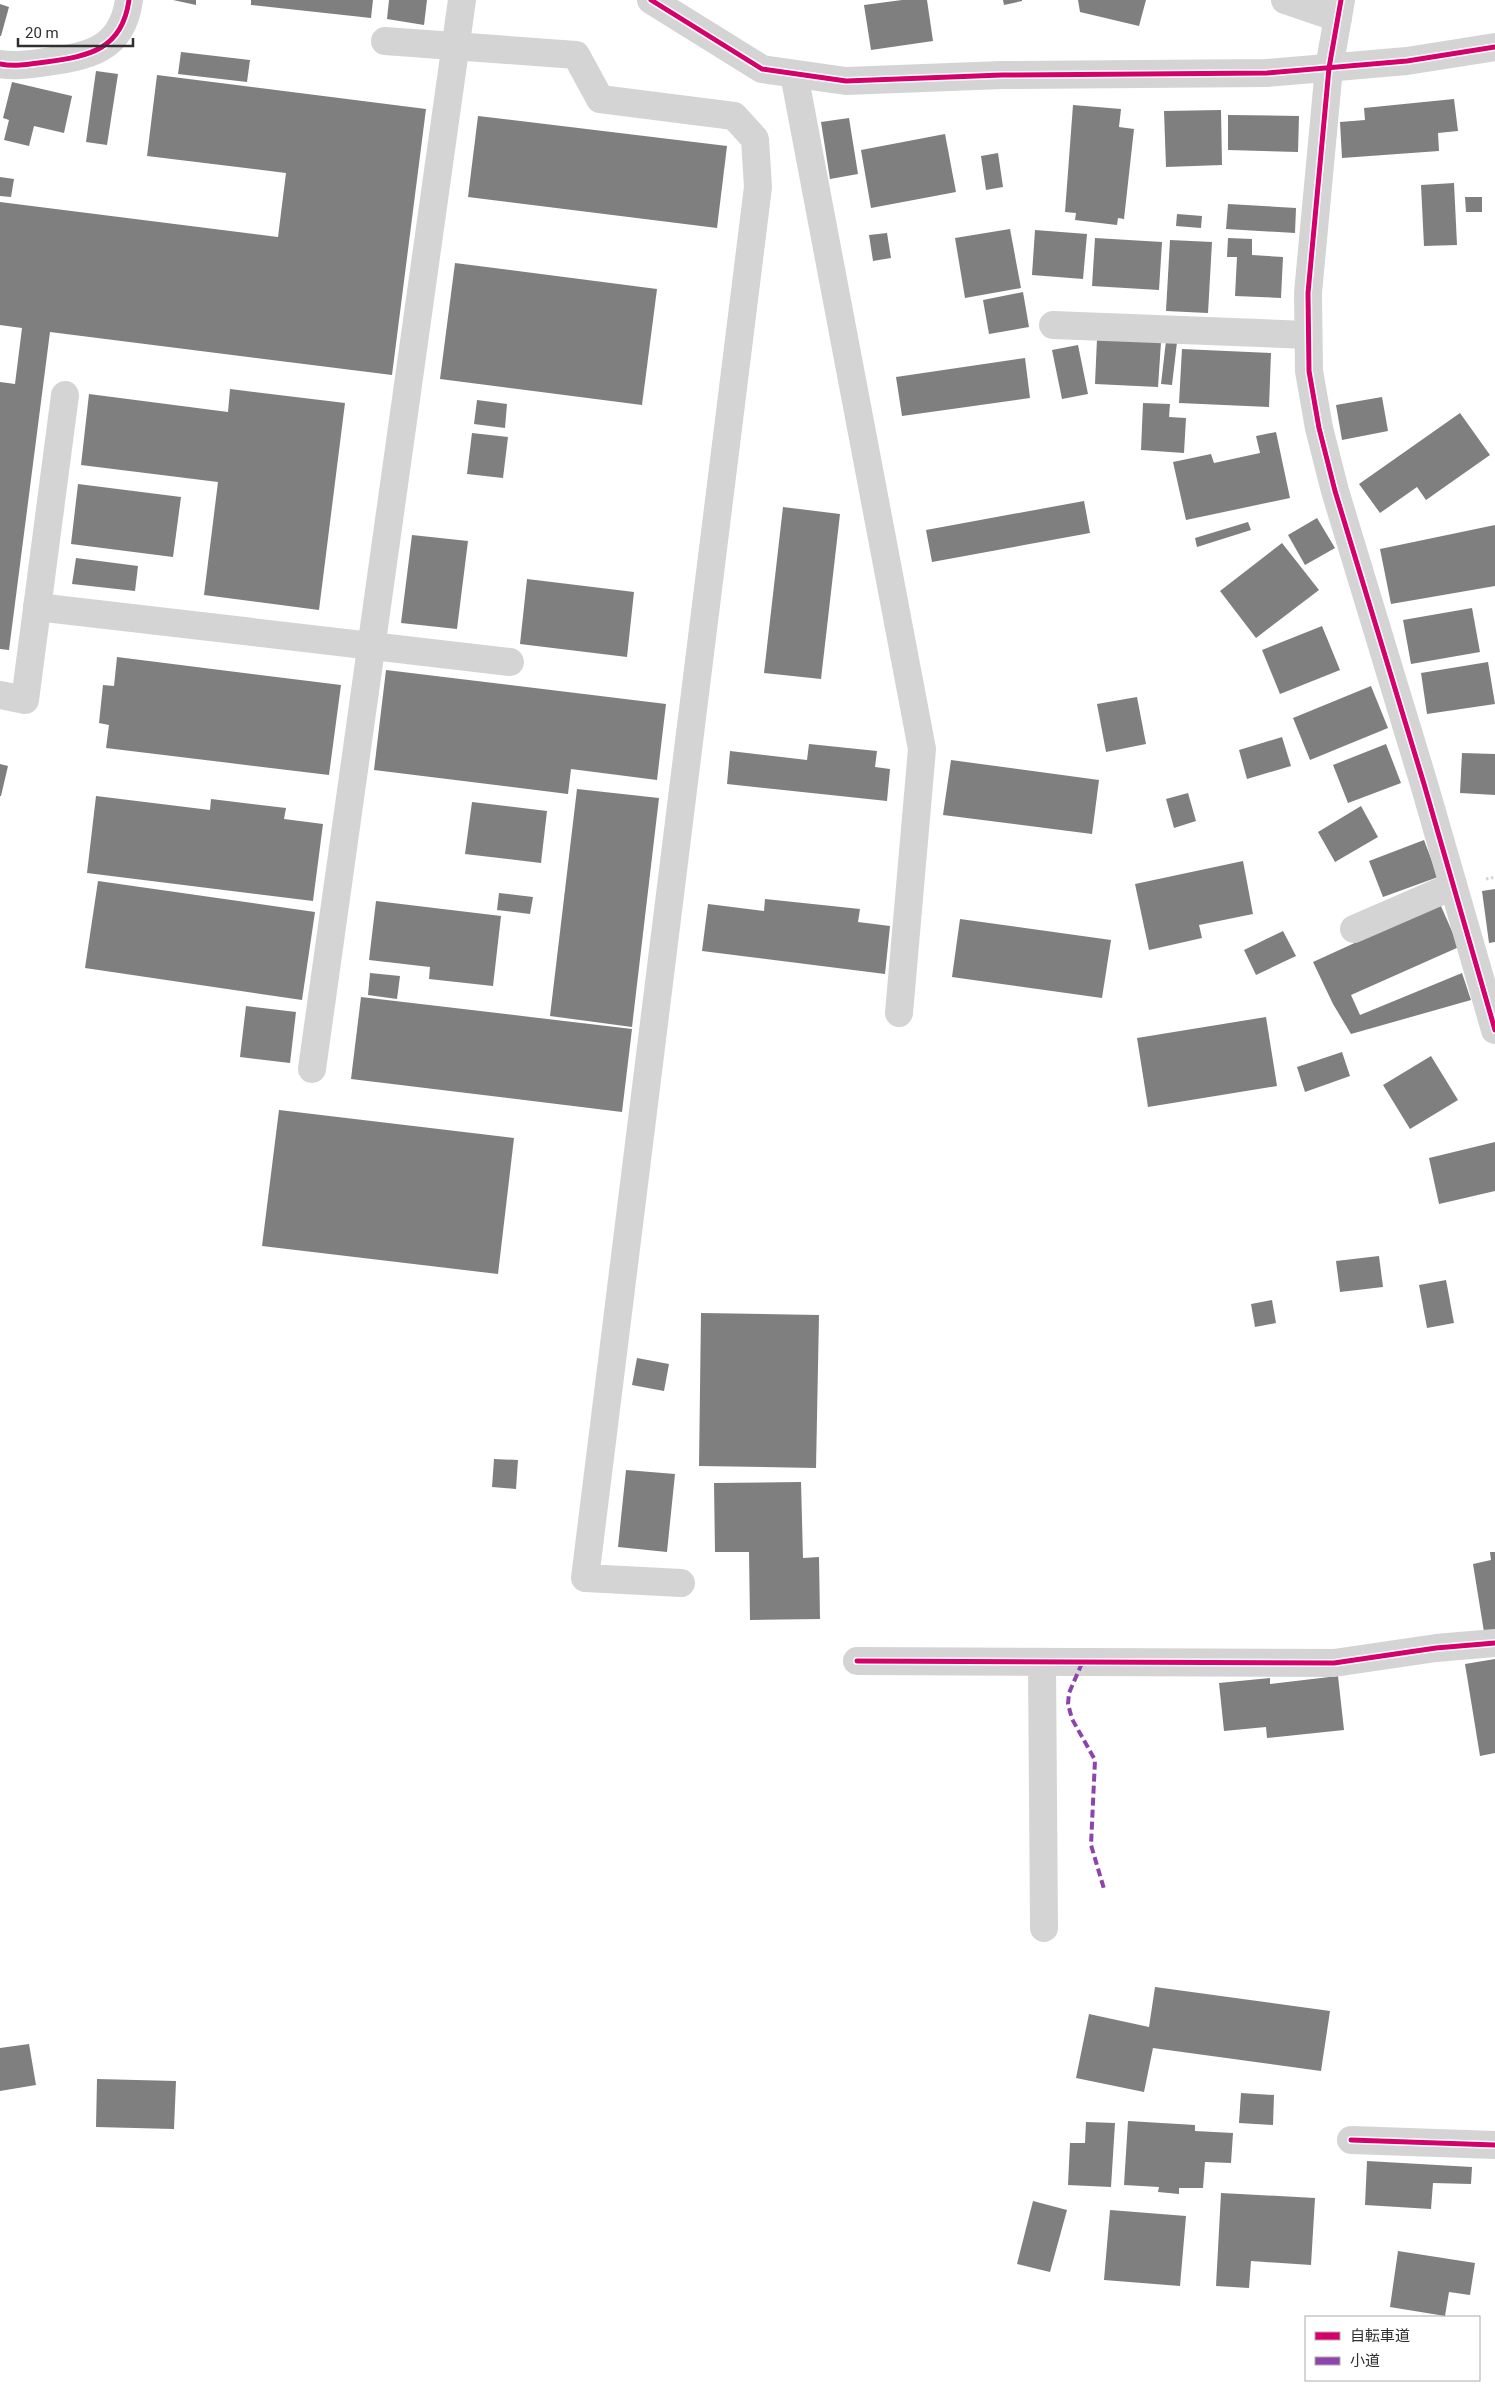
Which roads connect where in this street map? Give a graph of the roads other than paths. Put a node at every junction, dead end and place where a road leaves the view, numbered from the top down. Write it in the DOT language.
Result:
graph roads {
  1 [pos="129,0"];
  2 [pos="462,0"];
  3 [pos="651,0"];
  4 [pos="1285,0"];
  5 [pos="1339,9"];
  6 [pos="385,40"];
  7 [pos="455,46"];
  8 [pos="1495,47"];
  9 [pos="0,64"];
  10 [pos="1329,68"];
  11 [pos="794,74"];
  12 [pos="1053,325"];
  13 [pos="1308,335"];
  14 [pos="65,395"];
  15 [pos="37,607"];
  16 [pos="371,645"];
  17 [pos="510,662"];
  18 [pos="0,695"];
  19 [pos="1454,886"];
  20 [pos="1354,928"];
  21 [pos="899,1013"];
  22 [pos="1495,1030"];
  23 [pos="312,1069"];
  24 [pos="681,1583"];
  25 [pos="1495,1643"];
  26 [pos="858,1661"];
  27 [pos="1042,1663"];
  28 [pos="1044,1928"];
  29 [pos="1351,2140"];
  30 [pos="1495,2146"];
  1 -- 9 [label="street"];
  2 -- 7 [label="street"];
  3 -- 11 [label="street"];
  4 -- 5 [label="street"];
  5 -- 10 [label="street"];
  6 -- 7 [label="street"];
  7 -- 16 [label="street"];
  7 -- 24 [label="street"];
  8 -- 10 [label="street"];
  10 -- 11 [label="street"];
  10 -- 13 [label="street"];
  11 -- 21 [label="street"];
  12 -- 13 [label="street"];
  13 -- 19 [label="street"];
  14 -- 15 [label="street"];
  15 -- 16 [label="street"];
  15 -- 18 [label="street"];
  16 -- 17 [label="street"];
  16 -- 23 [label="street"];
  19 -- 20 [label="street"];
  19 -- 22 [label="street"];
  25 -- 27 [label="street"];
  26 -- 27 [label="street"];
  27 -- 28 [label="street"];
  29 -- 30 [label="street"];
}
